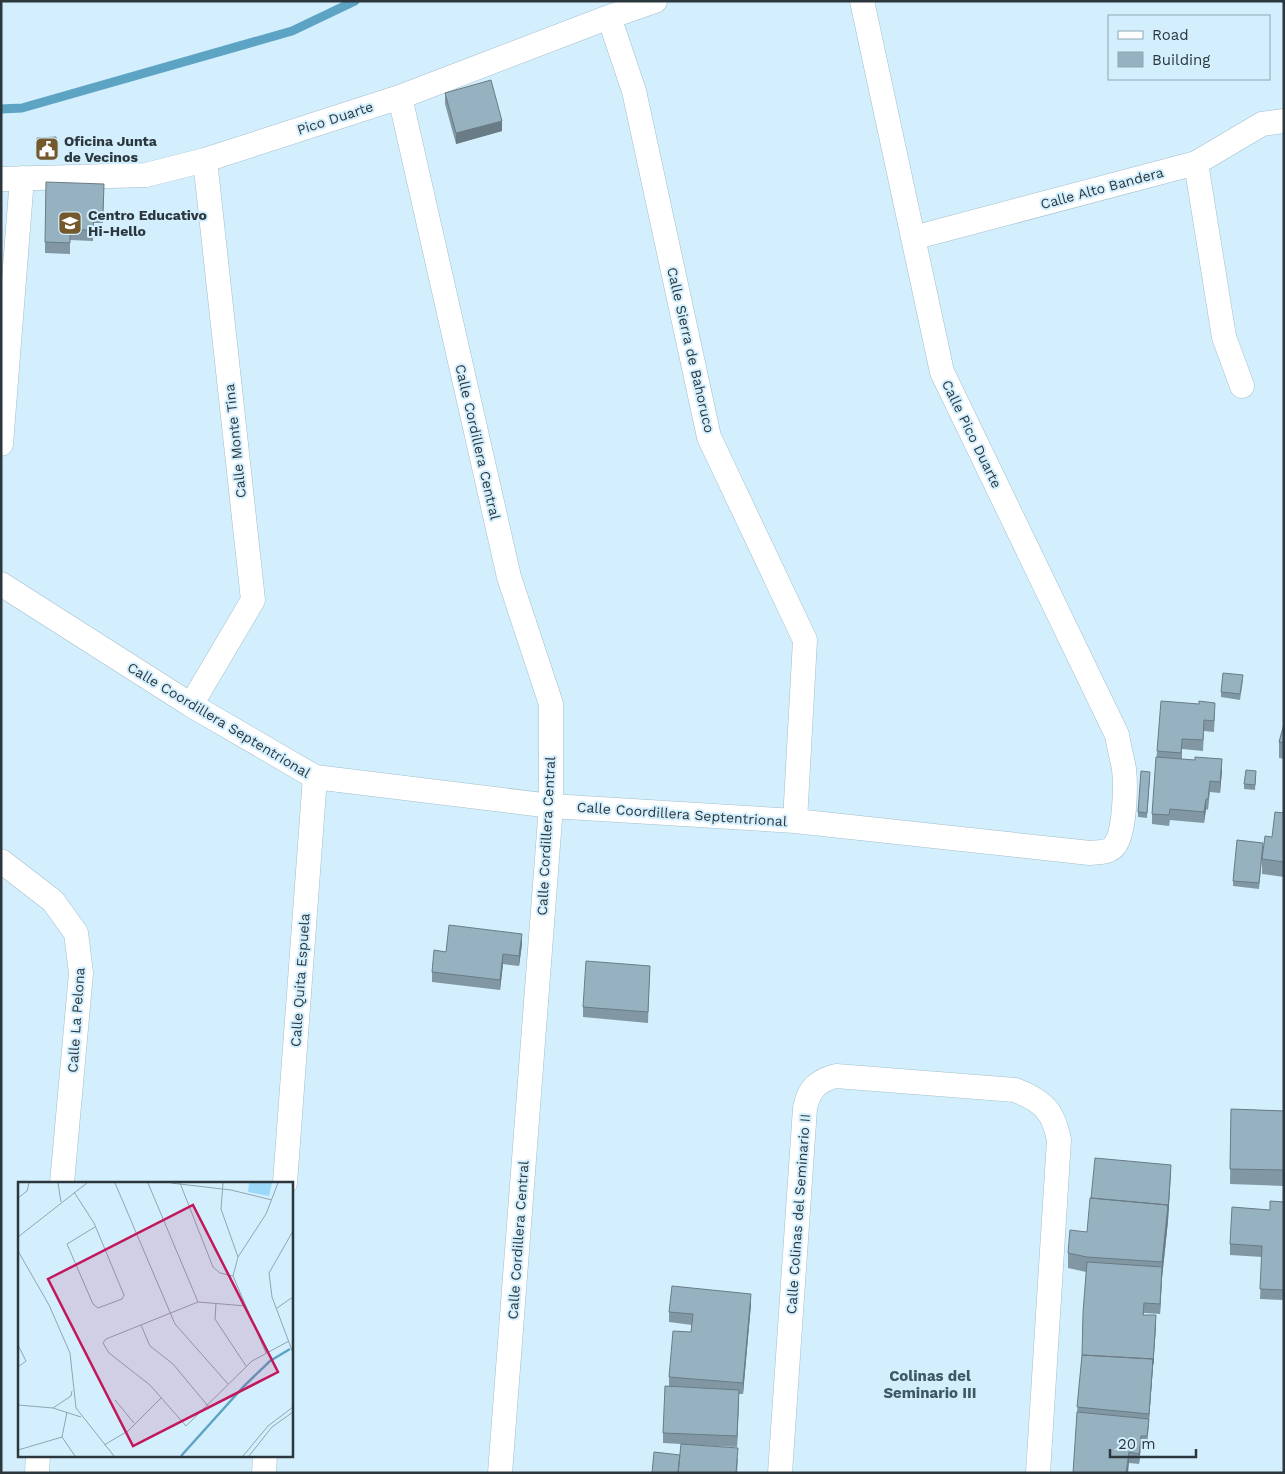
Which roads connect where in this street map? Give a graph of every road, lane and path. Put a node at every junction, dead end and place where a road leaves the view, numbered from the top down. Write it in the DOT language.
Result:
graph roads {
  1 [pos="656,1"];
  2 [pos="862,1"];
  3 [pos="609,16"];
  4 [pos="400,97"];
  5 [pos="1284,122"];
  6 [pos="205,160"];
  7 [pos="1196,163"];
  8 [pos="12,179"];
  9 [pos="913,238"];
  10 [pos="1242,386"];
  11 [pos="1,444"];
  12 [pos="1,584"];
  13 [pos="191,705"];
  14 [pos="315,777"];
  15 [pos="551,806"];
  16 [pos="795,821"];
  17 [pos="1115,846"];
  18 [pos="1,860"];
  19 [pos="62,1182"];
  20 [pos="285,1182"];
  21 [pos="38,1456"];
  22 [pos="265,1456"];
  23 [pos="37,1473"];
  24 [pos="264,1473"];
  25 [pos="500,1473"];
  26 [pos="780,1473"];
  27 [pos="1038,1473"];
  1 -- 3 [label="street, Pico Duarte"];
  2 -- 9 [label="street, Calle Pico Duarte"];
  3 -- 4 [label="street, Pico Duarte"];
  3 -- 16 [label="street, Calle Sierra de Bahoruco"];
  4 -- 6 [label="street, Pico Duarte"];
  4 -- 15 [label="street, Calle Cordillera Central"];
  5 -- 7 [label="street, Calle Alto Bandera"];
  6 -- 8 [label="street, Pico Duarte"];
  6 -- 13 [label="street, Calle Monte Tina"];
  7 -- 9 [label="street, Calle Alto Bandera"];
  7 -- 10 [label="street"];
  8 -- 11 [label="street"];
  9 -- 17 [label="street, Calle Pico Duarte"];
  12 -- 13 [label="street, Calle Coordillera Septentrional"];
  13 -- 14 [label="street, Calle Coordillera Septentrional"];
  14 -- 15 [label="street, Calle Coordillera Septentrional"];
  14 -- 20 [label="street, Calle Quita Espuela"];
  15 -- 16 [label="street, Calle Coordillera Septentrional"];
  15 -- 25 [label="street, Calle Cordillera Central"];
  16 -- 17 [label="street, Calle Coordillera Septentrional"];
  18 -- 19 [label="street, Calle La Pelona"];
  21 -- 23 [label="street"];
  22 -- 24 [label="street"];
  26 -- 27 [label="street, Calle Colinas del Seminario II"];
}
